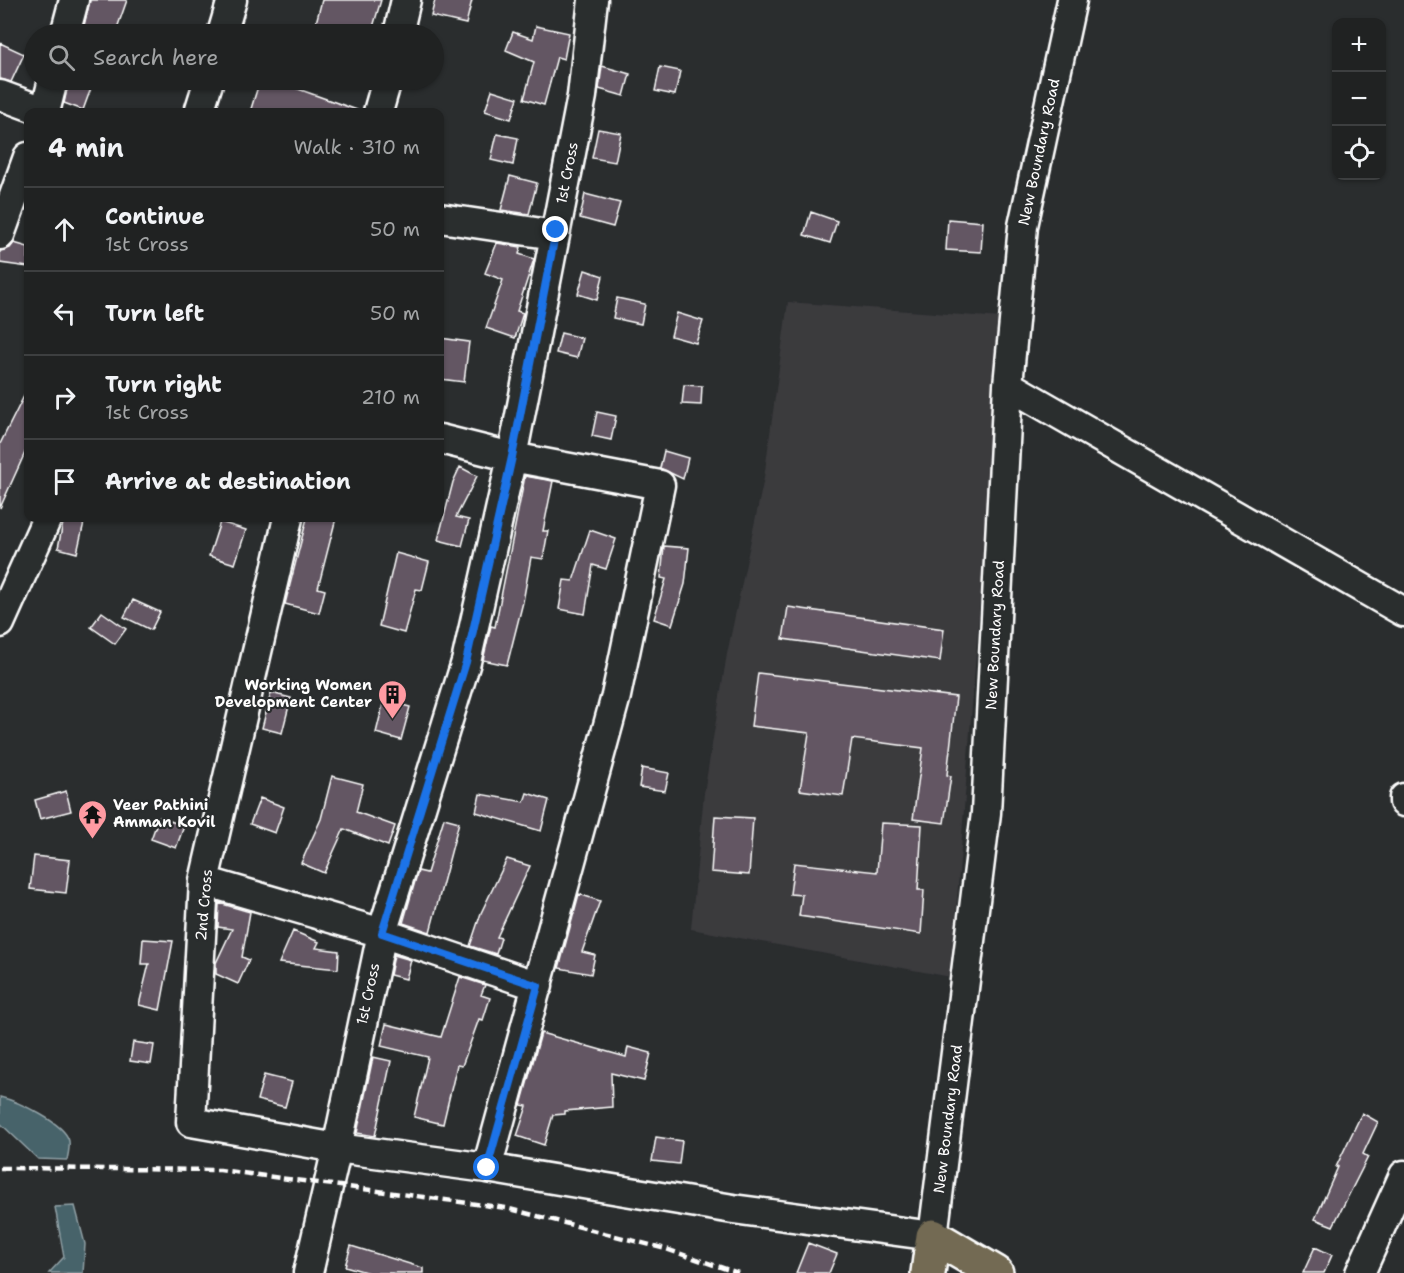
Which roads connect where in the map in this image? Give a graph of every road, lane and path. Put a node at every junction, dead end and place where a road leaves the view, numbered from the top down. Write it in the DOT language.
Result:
graph roads {
  1 [pos="74,0"];
  2 [pos="232,0"];
  3 [pos="406,0"];
  4 [pos="592,0"];
  5 [pos="1072,0"];
  6 [pos="68,24"];
  7 [pos="225,24"];
  8 [pos="400,24"];
  9 [pos="51,90"];
  10 [pos="206,90"];
  11 [pos="384,90"];
  12 [pos="0,95"];
  13 [pos="35,108"];
  14 [pos="47,108"];
  15 [pos="200,108"];
  16 [pos="379,108"];
  17 [pos="24,168"];
  18 [pos="444,219"];
  19 [pos="0,234"];
  20 [pos="555,235"];
  21 [pos="1008,386"];
  22 [pos="444,440"];
  23 [pos="512,457"];
  24 [pos="45,522"];
  25 [pos="287,522"];
  26 [pos="1404,612"];
  27 [pos="0,623"];
  28 [pos="1404,798"];
  29 [pos="1404,802"];
  30 [pos="204,881"];
  31 [pos="382,933"];
  32 [pos="538,986"];
  33 [pos="338,1148"];
  34 [pos="487,1168"];
  35 [pos="1404,1175"];
  36 [pos="1397,1211"];
  37 [pos="933,1236"];
  38 [pos="308,1273"];
  39 [pos="928,1273"];
  40 [pos="996,1273"];
  41 [pos="1360,1273"];
  1 -- 6 [label="street"];
  2 -- 7 [label="street"];
  3 -- 8 [label="street"];
  4 -- 20 [label="street, 1st Cross"];
  5 -- 21 [label="street, New Boundary Road"];
  9 -- 14 [label="street"];
  10 -- 15 [label="street"];
  11 -- 16 [label="street"];
  12 -- 13 [label="street"];
  17 -- 19 [label="street"];
  18 -- 20 [label="street"];
  20 -- 23 [label="street, 1st Cross"];
  21 -- 26 [label="street"];
  21 -- 37 [label="street, New Boundary Road"];
  22 -- 23 [label="street"];
  23 -- 31 [label="street, 1st Cross"];
  23 -- 32 [label="street"];
  24 -- 27 [label="street"];
  25 -- 30 [label="street, 2nd Cross"];
  28 -- 29 [label="street"];
  30 -- 31 [label="street"];
  30 -- 33 [label="street, 2nd Cross"];
  31 -- 32 [label="street"];
  31 -- 33 [label="street, 1st Cross"];
  32 -- 34 [label="street"];
  33 -- 34 [label="street"];
  33 -- 38 [label="street, 1st Cross"];
  34 -- 37 [label="street"];
  35 -- 36 [label="street"];
  36 -- 41 [label="street"];
  37 -- 39 [label="main road, New Boundary Road"];
  37 -- 40 [label="main road"];
}
